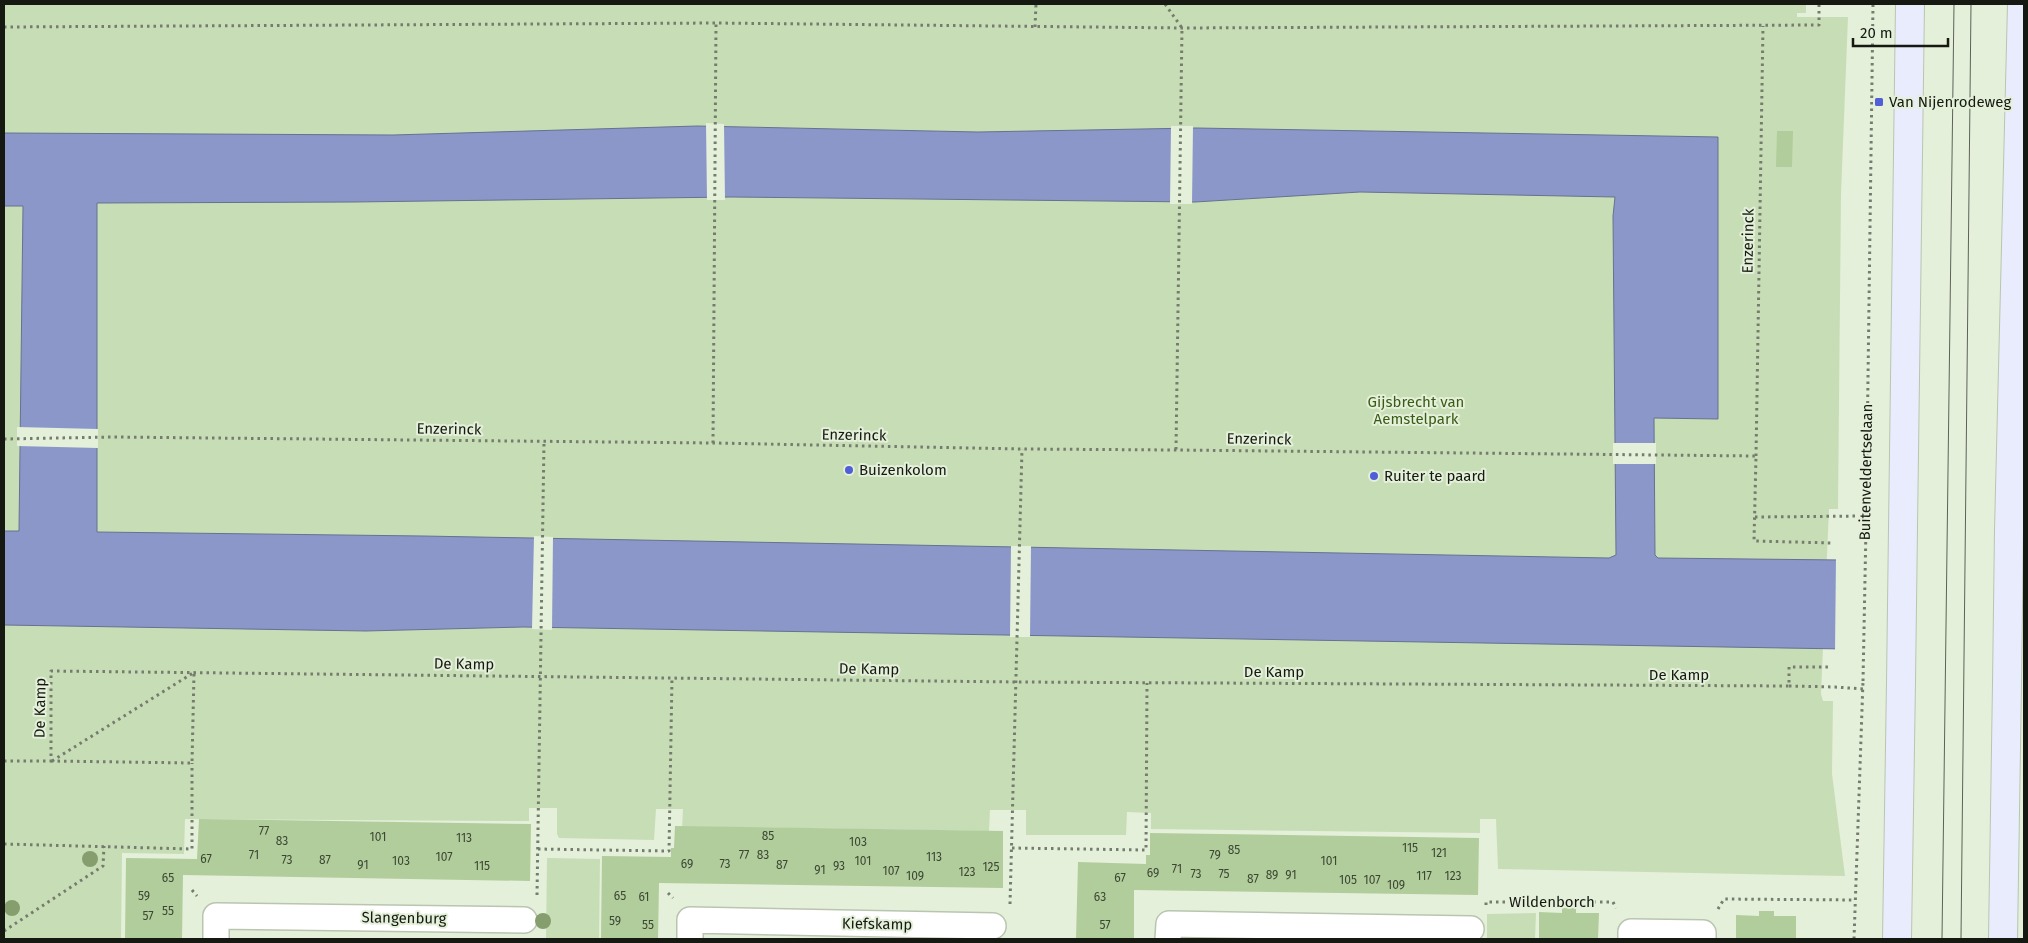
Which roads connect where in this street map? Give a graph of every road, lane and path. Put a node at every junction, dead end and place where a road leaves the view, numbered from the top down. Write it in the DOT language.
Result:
graph roads {
  1 [pos="1036,4"];
  2 [pos="1165,4"];
  3 [pos="1820,4"];
  4 [pos="1873,4"];
  5 [pos="1910,4"];
  6 [pos="2022,4"];
  7 [pos="716,23"];
  8 [pos="1763,26"];
  9 [pos="4,27"];
  10 [pos="1035,27"];
  11 [pos="1182,28"];
  12 [pos="6,439"];
  13 [pos="544,441"];
  14 [pos="713,442"];
  15 [pos="1022,450"];
  16 [pos="1176,450"];
  17 [pos="1756,456"];
  18 [pos="1866,516"];
  19 [pos="1755,517"];
  20 [pos="1832,542"];
  21 [pos="1829,667"];
  22 [pos="194,673"];
  23 [pos="540,676"];
  24 [pos="672,677"];
  25 [pos="1017,682"];
  26 [pos="1147,682"];
  27 [pos="1789,686"];
  28 [pos="1863,689"];
  29 [pos="4,761"];
  30 [pos="51,761"];
  31 [pos="192,763"];
  32 [pos="4,844"];
  33 [pos="104,846"];
  34 [pos="1012,848"];
  35 [pos="538,849"];
  36 [pos="1855,900"];
  37 [pos="1486,902"];
  38 [pos="524,920"];
  39 [pos="993,926"];
  40 [pos="284,928"];
  41 [pos="1470,929"];
  42 [pos="4,931"];
  43 [pos="760,931"];
  44 [pos="1239,932"];
  45 [pos="1631,936"];
  46 [pos="1703,936"];
  47 [pos="216,939"];
  48 [pos="690,939"];
  49 [pos="1168,939"];
  50 [pos="1854,939"];
  51 [pos="1897,939"];
  52 [pos="2003,939"];
  1 -- 10 [label="path"];
  2 -- 11 [label="path"];
  3 -- 8 [label="path"];
  4 -- 18 [label="path, Buitenveldertselaan"];
  5 -- 51 [label="main road, bridge"];
  6 -- 52 [label="main road, bridge"];
  7 -- 9 [label="path"];
  7 -- 10 [label="path"];
  7 -- 14 [label="path"];
  8 -- 11 [label="path"];
  8 -- 17 [label="path, Enzerinck"];
  10 -- 11 [label="path"];
  11 -- 16 [label="path"];
  12 -- 13 [label="path, Enzerinck"];
  13 -- 14 [label="path, Enzerinck"];
  13 -- 23 [label="path"];
  14 -- 15 [label="path, Enzerinck"];
  15 -- 16 [label="path, Enzerinck"];
  15 -- 25 [label="path"];
  16 -- 17 [label="path, Enzerinck"];
  17 -- 19 [label="path, Enzerinck"];
  18 -- 19 [label="path"];
  18 -- 28 [label="path, Buitenveldertselaan, bridge"];
  19 -- 20 [label="path, Enzerinck"];
  21 -- 27 [label="path"];
  22 -- 23 [label="path, De Kamp"];
  22 -- 30 [label="path"];
  22 -- 30 [label="path, De Kamp"];
  22 -- 31 [label="path"];
  23 -- 24 [label="path, De Kamp"];
  23 -- 35 [label="path"];
  24 -- 25 [label="path, De Kamp"];
  24 -- 35 [label="path"];
  25 -- 26 [label="path, De Kamp"];
  25 -- 34 [label="path"];
  26 -- 27 [label="path, De Kamp"];
  26 -- 34 [label="path"];
  27 -- 28 [label="path, De Kamp"];
  28 -- 36 [label="path, Buitenveldertselaan"];
  29 -- 30 [label="path"];
  30 -- 31 [label="path"];
  31 -- 33 [label="path"];
  32 -- 33 [label="path"];
  33 -- 42 [label="path"];
  34 -- 39 [label="path"];
  35 -- 38 [label="path"];
  36 -- 46 [label="path"];
  36 -- 50 [label="path, Buitenveldertselaan"];
  37 -- 45 [label="path, Wildenborch"];
  38 -- 40 [label="street, Slangenburg"];
  39 -- 43 [label="street, Kiefskamp"];
  40 -- 47 [label="street, Slangenburg"];
  41 -- 44 [label="street"];
  43 -- 48 [label="street, Kiefskamp"];
  44 -- 49 [label="street"];
  45 -- 46 [label="street"];
}
